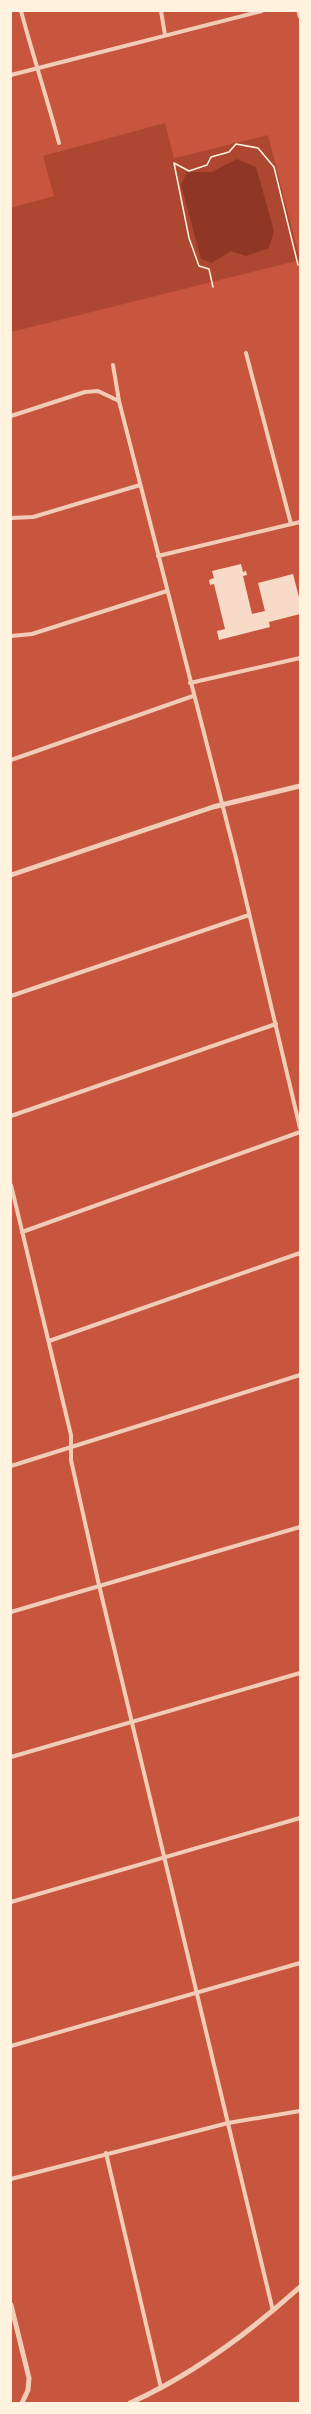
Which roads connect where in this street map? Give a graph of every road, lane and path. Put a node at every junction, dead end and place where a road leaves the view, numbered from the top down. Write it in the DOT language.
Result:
graph roads {
  1 [pos="21,11"];
  2 [pos="160,11"];
  3 [pos="262,11"];
  4 [pos="299,11"];
  5 [pos="300,16"];
  6 [pos="165,36"];
  7 [pos="36,68"];
  8 [pos="11,75"];
  9 [pos="59,143"];
  10 [pos="298,265"];
  11 [pos="213,287"];
  12 [pos="246,353"];
  13 [pos="113,364"];
  14 [pos="119,401"];
  15 [pos="11,416"];
  16 [pos="140,485"];
  17 [pos="11,518"];
  18 [pos="300,522"];
  19 [pos="291,524"];
  20 [pos="158,556"];
  21 [pos="167,591"];
  22 [pos="11,636"];
  23 [pos="300,658"];
  24 [pos="190,683"];
  25 [pos="193,696"];
  26 [pos="11,760"];
  27 [pos="300,786"];
  28 [pos="221,805"];
  29 [pos="11,875"];
  30 [pos="249,915"];
  31 [pos="11,996"];
  32 [pos="276,1024"];
  33 [pos="11,1116"];
  34 [pos="300,1128"];
  35 [pos="300,1132"];
  36 [pos="11,1185"];
  37 [pos="22,1232"];
  38 [pos="300,1253"];
  39 [pos="49,1341"];
  40 [pos="300,1375"];
  41 [pos="71,1447"];
  42 [pos="11,1466"];
  43 [pos="300,1527"];
  44 [pos="99,1585"];
  45 [pos="11,1612"];
  46 [pos="300,1673"];
  47 [pos="132,1721"];
  48 [pos="11,1757"];
  49 [pos="300,1818"];
  50 [pos="165,1858"];
  51 [pos="11,1902"];
  52 [pos="300,1964"];
  53 [pos="197,1994"];
  54 [pos="11,2046"];
  55 [pos="300,2111"];
  56 [pos="228,2123"];
  57 [pos="106,2153"];
  58 [pos="11,2179"];
  59 [pos="300,2287"];
  60 [pos="11,2305"];
  61 [pos="273,2311"];
  62 [pos="12,2315"];
  63 [pos="161,2388"];
  64 [pos="22,2403"];
  65 [pos="130,2403"];
  1 -- 7 [label="street"];
  2 -- 6 [label="street"];
  3 -- 6 [label="street"];
  4 -- 5 [label="street"];
  6 -- 7 [label="street"];
  7 -- 8 [label="street"];
  7 -- 9 [label="street"];
  10 -- 11 [label="path"];
  12 -- 19 [label="street"];
  13 -- 14 [label="street"];
  14 -- 15 [label="street"];
  14 -- 16 [label="street"];
  16 -- 17 [label="street"];
  16 -- 20 [label="street"];
  18 -- 19 [label="street"];
  19 -- 20 [label="street"];
  20 -- 21 [label="street"];
  21 -- 22 [label="street"];
  21 -- 24 [label="street"];
  23 -- 24 [label="street"];
  24 -- 25 [label="street"];
  25 -- 26 [label="street"];
  25 -- 28 [label="street"];
  27 -- 28 [label="street"];
  28 -- 29 [label="street"];
  28 -- 30 [label="street"];
  30 -- 31 [label="street"];
  30 -- 32 [label="street"];
  32 -- 33 [label="street"];
  32 -- 34 [label="street"];
  35 -- 37 [label="street"];
  36 -- 37 [label="street"];
  37 -- 39 [label="street"];
  38 -- 39 [label="street"];
  39 -- 41 [label="street"];
  40 -- 41 [label="street"];
  41 -- 42 [label="street"];
  41 -- 44 [label="street"];
  43 -- 44 [label="street"];
  44 -- 45 [label="street"];
  44 -- 47 [label="street"];
  46 -- 47 [label="street"];
  47 -- 48 [label="street"];
  47 -- 50 [label="street"];
  49 -- 50 [label="street"];
  50 -- 51 [label="street"];
  50 -- 53 [label="street"];
  52 -- 53 [label="street"];
  53 -- 54 [label="street"];
  53 -- 56 [label="street"];
  55 -- 56 [label="street"];
  56 -- 57 [label="street"];
  56 -- 61 [label="street"];
  57 -- 58 [label="street"];
  57 -- 63 [label="street"];
  59 -- 61 [label="street"];
  60 -- 62 [label="street"];
  61 -- 63 [label="street"];
  62 -- 64 [label="street"];
  63 -- 65 [label="street"];
}
